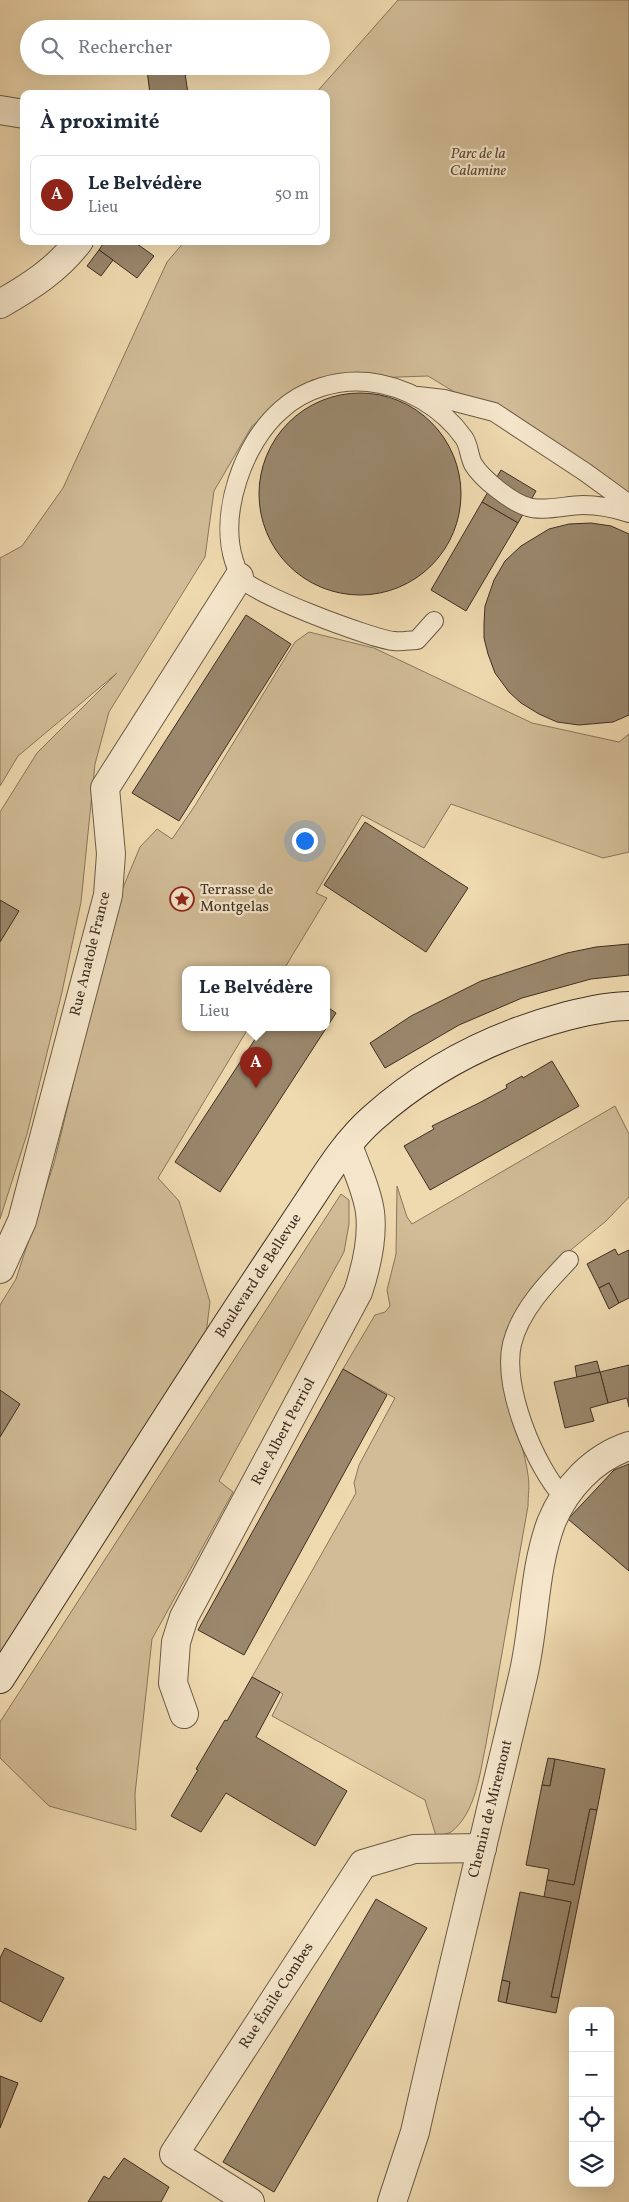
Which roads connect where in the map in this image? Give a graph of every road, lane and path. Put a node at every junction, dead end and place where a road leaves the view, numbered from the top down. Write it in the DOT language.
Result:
graph roads {
  1 [pos="0,110"];
  2 [pos="20,113"];
  3 [pos="76,245"];
  4 [pos="0,304"];
  5 [pos="415,396"];
  6 [pos="629,504"];
  7 [pos="629,513"];
  8 [pos="240,577"];
  9 [pos="434,621"];
  10 [pos="629,1006"];
  11 [pos="348,1145"];
  12 [pos="569,1260"];
  13 [pos="0,1268"];
  14 [pos="629,1446"];
  15 [pos="564,1498"];
  16 [pos="0,1679"];
  17 [pos="184,1714"];
  18 [pos="482,1848"];
  19 [pos="250,2202"];
  20 [pos="392,2202"];
  1 -- 2 [label="street"];
  3 -- 4 [label="street"];
  5 -- 6 [label="lane"];
  5 -- 7 [label="lane"];
  5 -- 8 [label="lane"];
  8 -- 9 [label="lane"];
  8 -- 13 [label="street, Rue Anatole France"];
  10 -- 11 [label="street, Boulevard de Bellevue"];
  11 -- 16 [label="street, Boulevard de Bellevue"];
  11 -- 17 [label="street, Rue Albert Perriol"];
  12 -- 15 [label="lane"];
  14 -- 15 [label="street, Chemin de Miremont"];
  15 -- 18 [label="street, Chemin de Miremont"];
  18 -- 19 [label="street, Rue Émile Combes"];
  18 -- 20 [label="street, Chemin de Miremont"];
}
